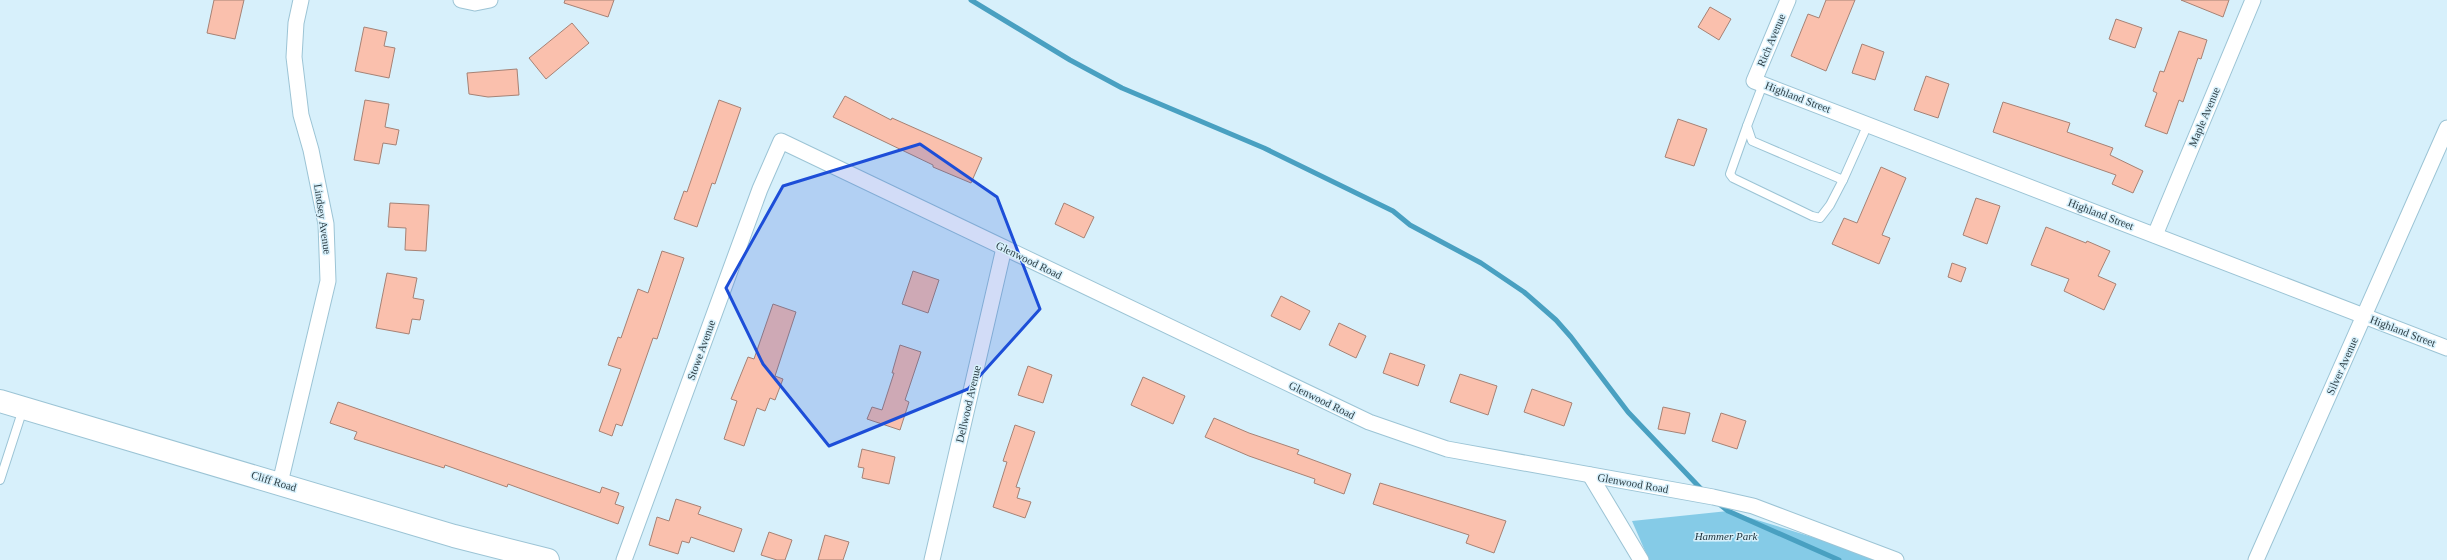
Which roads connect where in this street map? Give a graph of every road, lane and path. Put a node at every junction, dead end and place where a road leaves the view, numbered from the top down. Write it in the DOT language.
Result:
graph roads {
  1 [pos="301,0"];
  2 [pos="461,0"];
  3 [pos="490,0"];
  4 [pos="1788,0"];
  5 [pos="2253,0"];
  6 [pos="1758,82"];
  7 [pos="1868,124"];
  8 [pos="1747,126"];
  9 [pos="2447,128"];
  10 [pos="781,141"];
  11 [pos="1843,180"];
  12 [pos="2155,235"];
  13 [pos="1004,248"];
  14 [pos="2364,316"];
  15 [pos="2447,348"];
  16 [pos="0,401"];
  17 [pos="23,408"];
  18 [pos="1590,475"];
  19 [pos="0,480"];
  20 [pos="280,483"];
  21 [pos="548,560"];
  22 [pos="624,560"];
  23 [pos="932,560"];
  24 [pos="1641,560"];
  25 [pos="1896,560"];
  26 [pos="2256,560"];
  1 -- 20 [label="street, Lindsey Avenue"];
  2 -- 3 [label="street"];
  4 -- 6 [label="street, Rich Avenue"];
  5 -- 12 [label="street, Maple Avenue"];
  6 -- 7 [label="street, Highland Street"];
  6 -- 8 [label="lane"];
  7 -- 11 [label="lane"];
  7 -- 12 [label="street, Highland Street"];
  8 -- 11 [label="lane"];
  8 -- 11 [label="lane"];
  9 -- 14 [label="street, Silver Avenue"];
  10 -- 13 [label="street, Glenwood Road"];
  10 -- 22 [label="street, Stowe Avenue"];
  12 -- 14 [label="street, Highland Street"];
  13 -- 18 [label="street, Glenwood Road"];
  13 -- 23 [label="street, Dellwood Avenue"];
  14 -- 15 [label="street, Highland Street"];
  14 -- 26 [label="street, Silver Avenue"];
  16 -- 17 [label="street, Cliff Road"];
  17 -- 19 [label="lane"];
  17 -- 20 [label="street, Cliff Road"];
  18 -- 24 [label="street"];
  18 -- 25 [label="street, Glenwood Road"];
  20 -- 21 [label="street, Cliff Road"];
}
